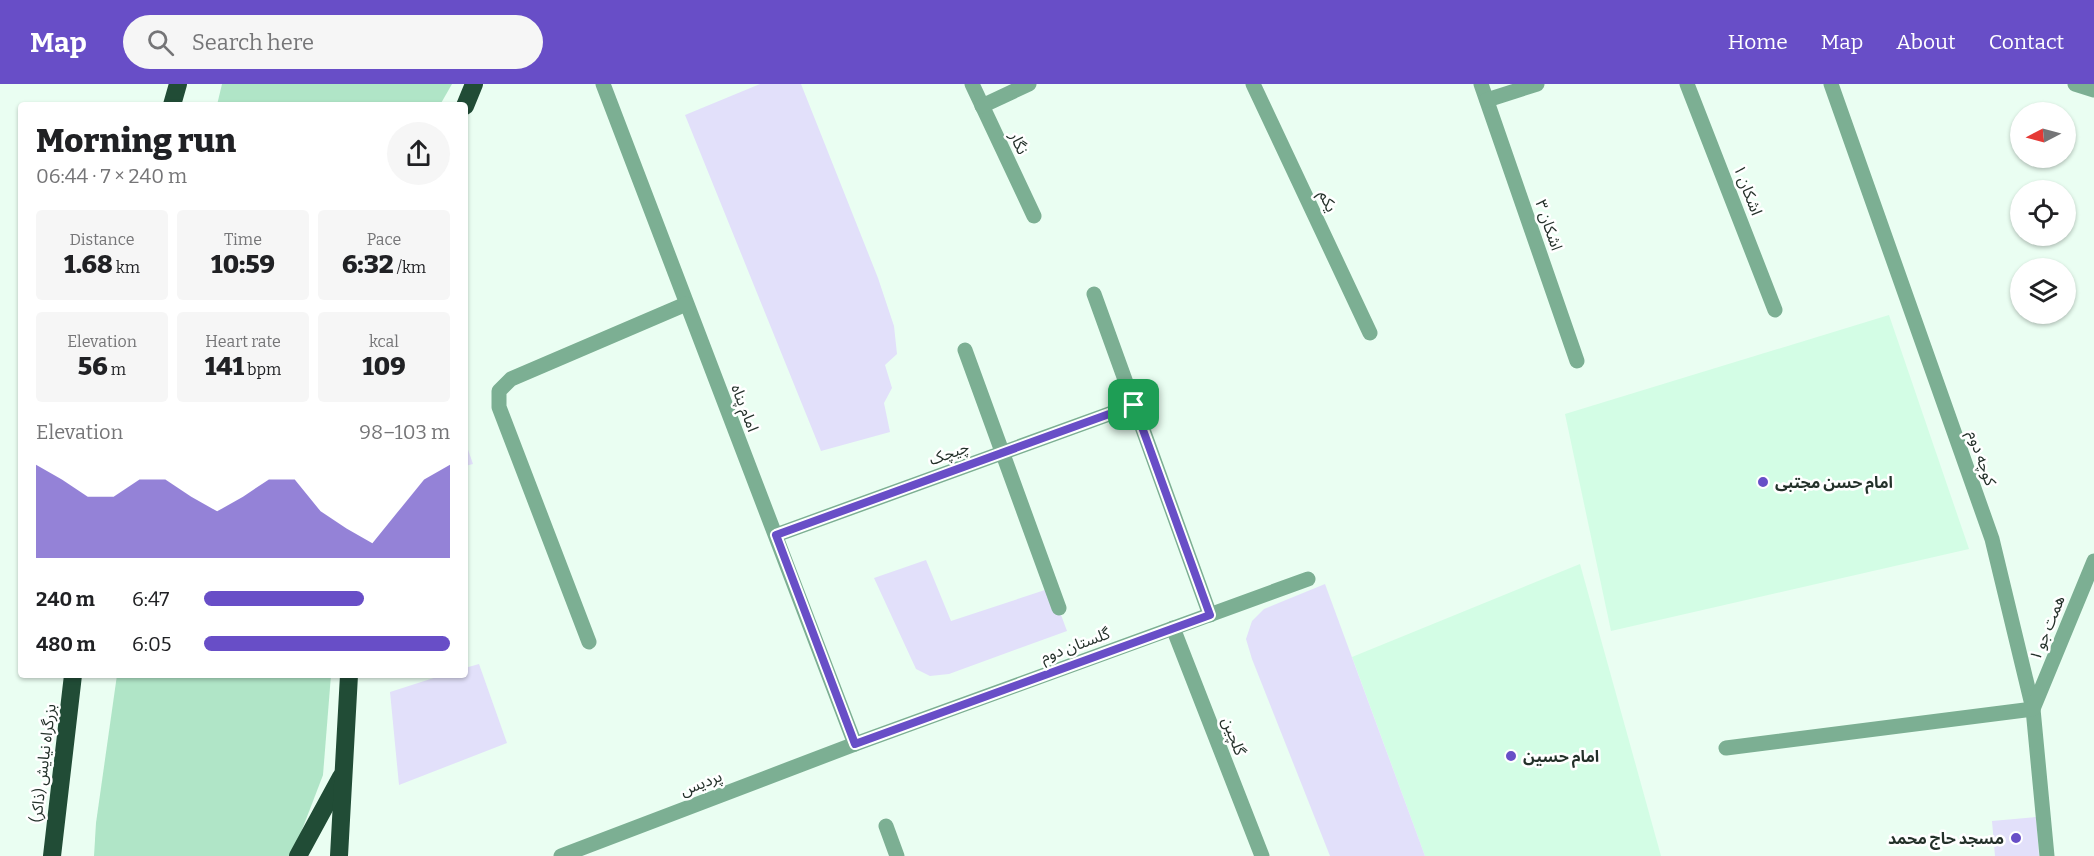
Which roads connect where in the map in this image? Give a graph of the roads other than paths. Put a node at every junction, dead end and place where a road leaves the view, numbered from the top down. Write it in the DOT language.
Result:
graph roads {
  1 [pos="178,84"];
  2 [pos="474,84"];
  3 [pos="603,84"];
  4 [pos="972,84"];
  5 [pos="1029,84"];
  6 [pos="1253,84"];
  7 [pos="1481,84"];
  8 [pos="1537,84"];
  9 [pos="1687,84"];
  10 [pos="1831,84"];
  11 [pos="2075,84"];
  12 [pos="2094,90"];
  13 [pos="1487,100"];
  14 [pos="173,102"];
  15 [pos="467,102"];
  16 [pos="982,106"];
  17 [pos="1034,216"];
  18 [pos="1094,294"];
  19 [pos="686,304"];
  20 [pos="1775,310"];
  21 [pos="1370,333"];
  22 [pos="965,350"];
  23 [pos="1577,361"];
  24 [pos="1134,405"];
  25 [pos="1002,453"];
  26 [pos="776,535"];
  27 [pos="2094,561"];
  28 [pos="1308,579"];
  29 [pos="1059,608"];
  30 [pos="1210,615"];
  31 [pos="1173,628"];
  32 [pos="589,642"];
  33 [pos="74,678"];
  34 [pos="349,678"];
  35 [pos="2033,709"];
  36 [pos="855,744"];
  37 [pos="1726,748"];
  38 [pos="344,772"];
  39 [pos="886,826"];
  40 [pos="52,856"];
  41 [pos="298,856"];
  42 [pos="339,856"];
  43 [pos="561,856"];
  44 [pos="897,856"];
  45 [pos="1262,856"];
  46 [pos="2047,856"];
  1 -- 14 [label="highway"];
  2 -- 15 [label="highway"];
  3 -- 19 [label="street, امام پناه"];
  4 -- 16 [label="street, نگار"];
  5 -- 16 [label="street"];
  6 -- 21 [label="street, یکم"];
  7 -- 13 [label="street, اشکان ۳"];
  8 -- 13 [label="street"];
  9 -- 20 [label="street, اشکان ۱"];
  10 -- 35 [label="street, کوچه دوم"];
  11 -- 12 [label="street"];
  13 -- 23 [label="street, اشکان ۳"];
  16 -- 17 [label="street, نگار"];
  18 -- 24 [label="street"];
  19 -- 26 [label="street, امام پناه"];
  19 -- 32 [label="street"];
  22 -- 25 [label="street"];
  24 -- 25 [label="street, چیچک"];
  24 -- 30 [label="street"];
  25 -- 26 [label="street, چیچک"];
  25 -- 29 [label="street"];
  26 -- 36 [label="street, امام پناه"];
  27 -- 35 [label="street, همت جو ۱"];
  28 -- 30 [label="street, گلستان دوم"];
  30 -- 31 [label="street, گلستان دوم"];
  31 -- 36 [label="street, گلستان دوم"];
  31 -- 45 [label="street, گلچین"];
  33 -- 40 [label="highway, بزرگراه نیایش (ذاکر)"];
  34 -- 38 [label="highway"];
  35 -- 37 [label="street"];
  35 -- 46 [label="street, کوچه دوم"];
  36 -- 43 [label="street, پردیس"];
  38 -- 41 [label="highway"];
  38 -- 42 [label="highway"];
  39 -- 44 [label="street"];
}
